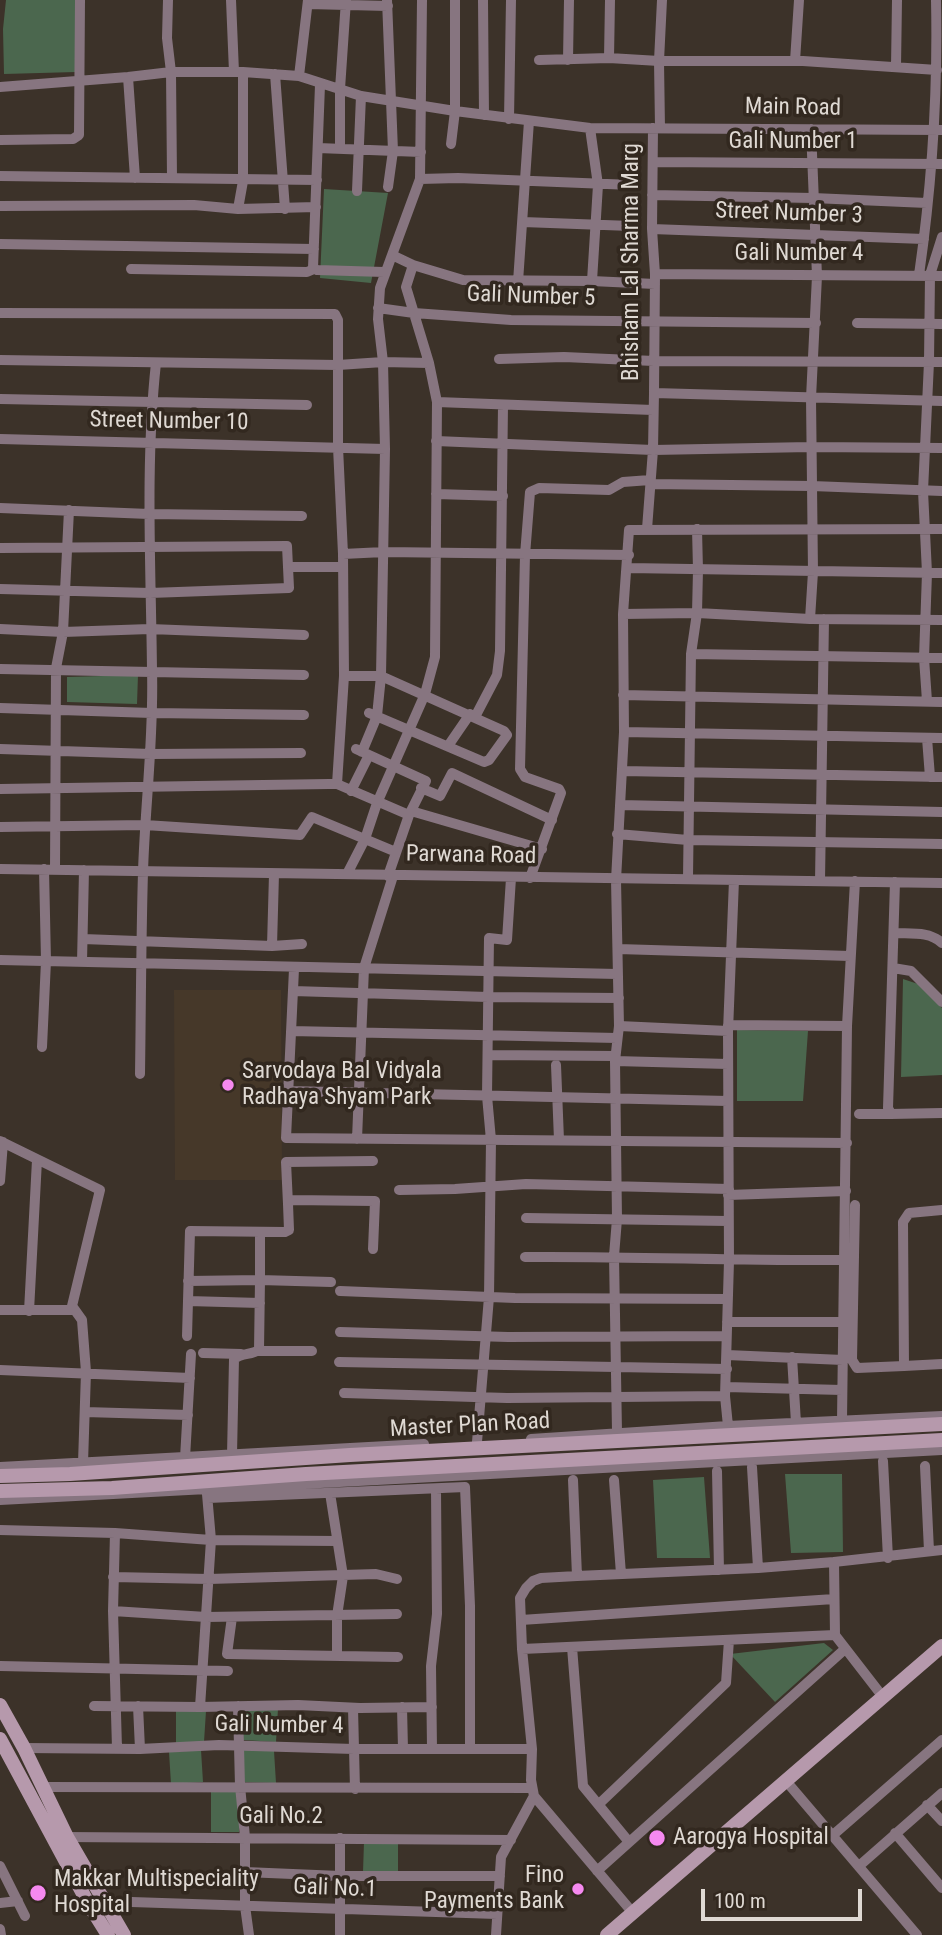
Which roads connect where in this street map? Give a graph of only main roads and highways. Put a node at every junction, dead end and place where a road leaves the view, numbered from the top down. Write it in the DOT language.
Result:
graph roads {
  1 [pos="942,1424"];
  2 [pos="942,1440"];
  3 [pos="0,1476"];
  4 [pos="0,1491"];
  5 [pos="942,1646"];
  6 [pos="0,1705"];
  7 [pos="0,1739"];
  8 [pos="108,1935"];
  9 [pos="124,1935"];
  10 [pos="607,1935"];
  1 -- 3 [label="main road, Master Plan Road"];
  2 -- 4 [label="main road, Master Plan Road"];
  5 -- 10 [label="main road"];
  6 -- 9 [label="main road"];
  7 -- 8 [label="main road"];
}
